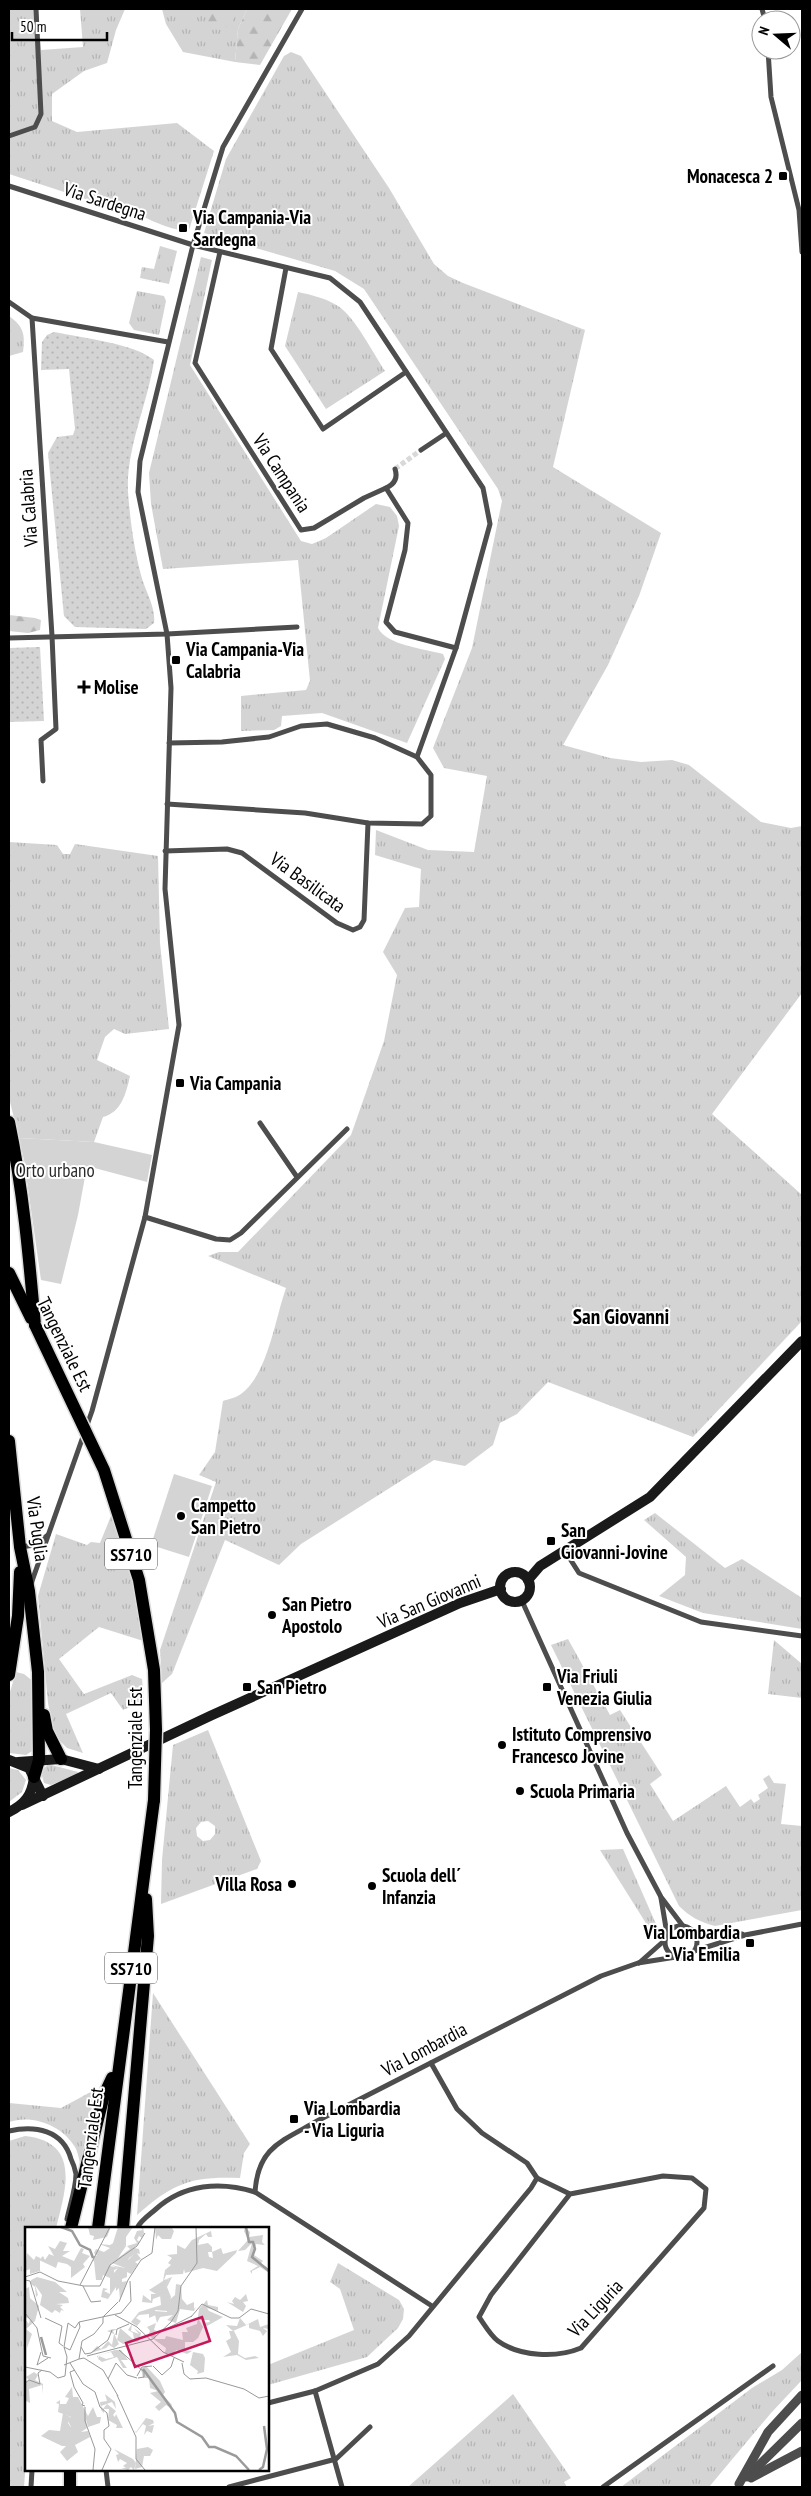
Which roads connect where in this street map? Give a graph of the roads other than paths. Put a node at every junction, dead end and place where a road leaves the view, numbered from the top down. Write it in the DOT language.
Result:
graph roads {
  1 [pos="36,9"];
  2 [pos="302,9"];
  3 [pos="769,60"];
  4 [pos="9,136"];
  5 [pos="9,186"];
  6 [pos="193,245"];
  7 [pos="220,252"];
  8 [pos="802,252"];
  9 [pos="286,268"];
  10 [pos="9,302"];
  11 [pos="32,318"];
  12 [pos="168,342"];
  13 [pos="406,372"];
  14 [pos="445,434"];
  15 [pos="421,450"];
  16 [pos="396,469"];
  17 [pos="386,488"];
  18 [pos="297,627"];
  19 [pos="167,634"];
  20 [pos="52,636"];
  21 [pos="9,638"];
  22 [pos="456,648"];
  23 [pos="169,744"];
  24 [pos="417,757"];
  25 [pos="44,781"];
  26 [pos="167,804"];
  27 [pos="368,823"];
  28 [pos="165,851"];
  29 [pos="9,1122"];
  30 [pos="260,1123"];
  31 [pos="347,1129"];
  32 [pos="297,1177"];
  33 [pos="145,1217"];
  34 [pos="9,1272"];
  35 [pos="9,1290"];
  36 [pos="35,1325"];
  37 [pos="802,1341"];
  38 [pos="9,1441"];
  39 [pos="9,1456"];
  40 [pos="9,1502"];
  41 [pos="17,1517"];
  42 [pos="48,1535"];
  43 [pos="20,1547"];
  44 [pos="565,1552"];
  45 [pos="528,1580"];
  46 [pos="501,1589"];
  47 [pos="28,1592"];
  48 [pos="522,1601"];
  49 [pos="802,1636"];
  50 [pos="9,1675"];
  51 [pos="40,1696"];
  52 [pos="39,1760"];
  53 [pos="61,1760"];
  54 [pos="13,1761"];
  55 [pos="99,1769"];
  56 [pos="34,1776"];
  57 [pos="43,1796"];
  58 [pos="22,1805"];
  59 [pos="9,1812"];
  60 [pos="145,1869"];
  61 [pos="661,1897"];
  62 [pos="802,1924"];
  63 [pos="683,1926"];
  64 [pos="692,1930"];
  65 [pos="745,1935"];
  66 [pos="666,1937"];
  67 [pos="694,1952"];
  68 [pos="676,1957"];
  69 [pos="638,1963"];
  70 [pos="431,2063"];
  71 [pos="117,2067"];
  72 [pos="9,2132"];
  73 [pos="537,2178"];
  74 [pos="255,2192"];
  75 [pos="570,2194"];
  76 [pos="65,2227"];
  77 [pos="71,2227"];
  78 [pos="98,2227"];
  79 [pos="124,2227"];
  80 [pos="138,2227"];
  81 [pos="432,2306"];
  82 [pos="773,2366"];
  83 [pos="315,2391"];
  84 [pos="802,2395"];
  85 [pos="269,2403"];
  86 [pos="802,2423"];
  87 [pos="370,2427"];
  88 [pos="802,2451"];
  89 [pos="336,2459"];
  90 [pos="32,2471"];
  91 [pos="70,2471"];
  92 [pos="106,2471"];
  93 [pos="738,2486"];
  94 [pos="31,2487"];
  95 [pos="70,2487"];
  96 [pos="108,2487"];
  97 [pos="229,2487"];
  98 [pos="342,2487"];
  99 [pos="603,2487"];
  1 -- 4 [label="street"];
  2 -- 6 [label="street"];
  3 -- 8 [label="street"];
  5 -- 6 [label="street, Via Sardegna"];
  6 -- 7 [label="street"];
  6 -- 12 [label="street"];
  7 -- 9 [label="street"];
  7 -- 17 [label="street, Via Campania"];
  9 -- 13 [label="street"];
  9 -- 13 [label="street"];
  10 -- 11 [label="street"];
  11 -- 12 [label="street"];
  11 -- 20 [label="street, Via Calabria"];
  12 -- 19 [label="street"];
  13 -- 14 [label="street"];
  14 -- 15 [label="street"];
  14 -- 22 [label="street"];
  16 -- 17 [label="street"];
  17 -- 22 [label="street"];
  18 -- 19 [label="street"];
  19 -- 20 [label="street"];
  19 -- 23 [label="street"];
  20 -- 21 [label="street"];
  20 -- 25 [label="street, Via Calabria"];
  22 -- 24 [label="street"];
  23 -- 24 [label="street"];
  23 -- 26 [label="street"];
  24 -- 27 [label="street"];
  26 -- 27 [label="street"];
  26 -- 28 [label="street"];
  27 -- 28 [label="street, Via Basilicata"];
  28 -- 33 [label="street"];
  29 -- 36 [label="main road"];
  30 -- 32 [label="street"];
  31 -- 32 [label="street"];
  32 -- 33 [label="street"];
  33 -- 42 [label="street"];
  34 -- 36 [label="main road, Tangenziale Est / SS710"];
  35 -- 36 [label="main road"];
  36 -- 60 [label="main road, Tangenziale Est / SS710, bridge"];
  37 -- 44 [label="main road"];
  38 -- 39 [label="main road, Via Puglia"];
  39 -- 41 [label="main road, Via Puglia"];
  40 -- 41 [label="street"];
  41 -- 43 [label="main road, Via Puglia"];
  42 -- 43 [label="street"];
  42 -- 47 [label="street"];
  43 -- 47 [label="main road, Via Puglia"];
  43 -- 50 [label="main road"];
  44 -- 45 [label="main road"];
  44 -- 49 [label="street"];
  45 -- 46 [label="main road"];
  45 -- 48 [label="main road"];
  46 -- 48 [label="main road"];
  46 -- 55 [label="main road, Via San Giovanni"];
  47 -- 51 [label="main road, Via Puglia"];
  48 -- 61 [label="street"];
  51 -- 52 [label="main road"];
  51 -- 53 [label="main road"];
  52 -- 53 [label="main road"];
  52 -- 54 [label="main road"];
  52 -- 56 [label="main road"];
  53 -- 55 [label="main road"];
  54 -- 56 [label="main road"];
  55 -- 57 [label="main road, Via San Giovanni"];
  56 -- 57 [label="main road"];
  56 -- 58 [label="main road"];
  57 -- 58 [label="main road, Via San Giovanni"];
  58 -- 59 [label="main road, Via San Giovanni"];
  60 -- 71 [label="main road, Tangenziale Est / SS710"];
  60 -- 79 [label="main road"];
  61 -- 63 [label="street"];
  61 -- 66 [label="street"];
  62 -- 65 [label="street"];
  63 -- 64 [label="street"];
  63 -- 66 [label="street"];
  64 -- 65 [label="street"];
  64 -- 67 [label="street"];
  65 -- 67 [label="street"];
  66 -- 68 [label="street"];
  66 -- 69 [label="street, Via Lombardia"];
  67 -- 68 [label="street"];
  68 -- 69 [label="street, Via Lombardia"];
  69 -- 70 [label="street, Via Lombardia"];
  70 -- 73 [label="street"];
  70 -- 74 [label="street, Via Lombardia"];
  71 -- 77 [label="main road"];
  71 -- 78 [label="main road, Tangenziale Est / SS710"];
  72 -- 76 [label="street"];
  73 -- 75 [label="street"];
  73 -- 81 [label="street"];
  74 -- 80 [label="street"];
  74 -- 81 [label="street"];
  75 -- 75 [label="street, Via Liguria"];
  81 -- 83 [label="street"];
  82 -- 99 [label="street"];
  83 -- 85 [label="street"];
  83 -- 89 [label="street"];
  84 -- 93 [label="street"];
  86 -- 93 [label="street"];
  87 -- 89 [label="street"];
  88 -- 93 [label="street"];
  89 -- 97 [label="street"];
  89 -- 98 [label="street"];
  90 -- 94 [label="street"];
  91 -- 95 [label="main road"];
  92 -- 96 [label="street"];
}
